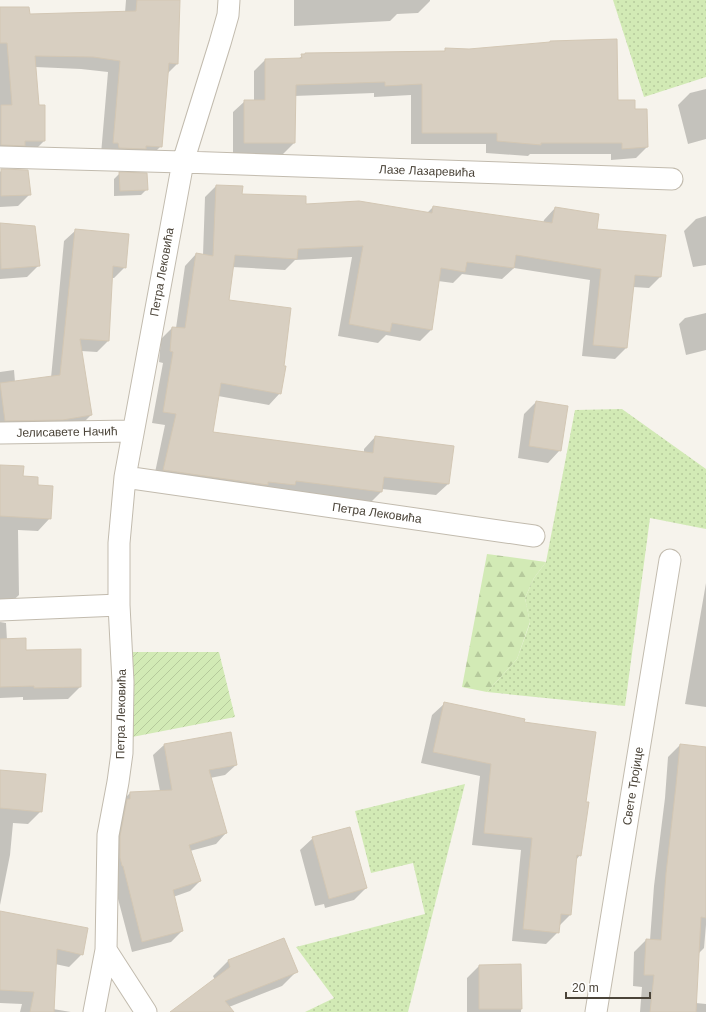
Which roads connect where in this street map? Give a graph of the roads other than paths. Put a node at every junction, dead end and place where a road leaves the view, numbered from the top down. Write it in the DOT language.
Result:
graph roads {
  1 [pos="229,0"];
  2 [pos="0,157"];
  3 [pos="183,162"];
  4 [pos="672,179"];
  5 [pos="133,431"];
  6 [pos="0,433"];
  7 [pos="125,477"];
  8 [pos="534,536"];
  9 [pos="670,560"];
  10 [pos="119,605"];
  11 [pos="0,610"];
  12 [pos="106,950"];
  13 [pos="94,1012"];
  14 [pos="146,1012"];
  15 [pos="596,1012"];
  1 -- 3 [label="street, Петра Лековића"];
  2 -- 3 [label="street"];
  3 -- 4 [label="street, Лазе Лазаревића"];
  3 -- 5 [label="street, Петра Лековића"];
  5 -- 6 [label="street, Јелисавете Начић"];
  5 -- 7 [label="street, Петра Лековића"];
  7 -- 8 [label="street, Петра Лековића"];
  7 -- 10 [label="street, Петра Лековића"];
  9 -- 15 [label="street, Свете Тројице"];
  10 -- 11 [label="street"];
  10 -- 12 [label="street, Петра Лековића"];
  12 -- 13 [label="street, Петра Лековића"];
  12 -- 14 [label="street"];
}
